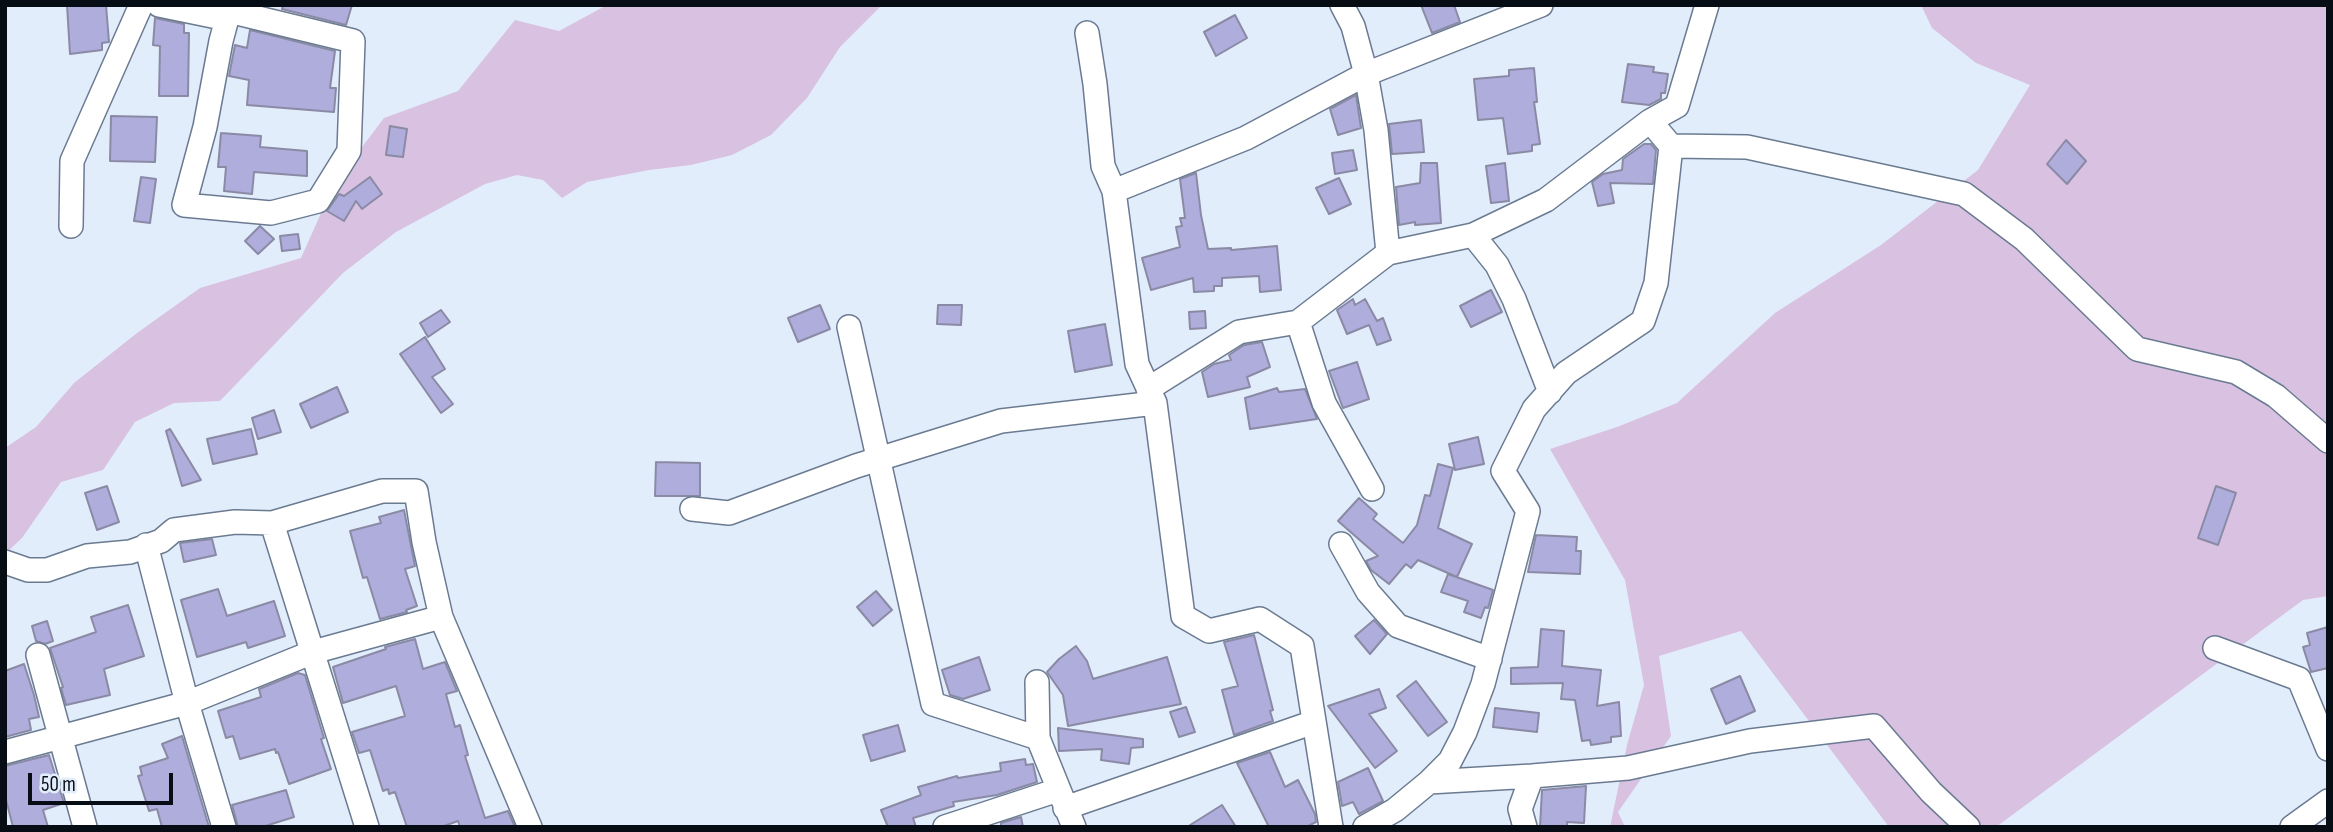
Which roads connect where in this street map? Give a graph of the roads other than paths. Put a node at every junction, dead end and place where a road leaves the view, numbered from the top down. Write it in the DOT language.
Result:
graph roads {
  1 [pos="141,5"];
  2 [pos="159,5"];
  3 [pos="1342,5"];
  4 [pos="1541,5"];
  5 [pos="1707,5"];
  6 [pos="229,12"];
  7 [pos="1087,33"];
  8 [pos="1366,74"];
  9 [pos="1650,121"];
  10 [pos="1671,146"];
  11 [pos="1114,191"];
  12 [pos="71,226"];
  13 [pos="1474,235"];
  14 [pos="1388,253"];
  15 [pos="1298,322"];
  16 [pos="849,327"];
  17 [pos="1550,392"];
  18 [pos="1151,396"];
  19 [pos="2328,441"];
  20 [pos="878,459"];
  21 [pos="1372,489"];
  22 [pos="692,509"];
  23 [pos="272,523"];
  24 [pos="1341,544"];
  25 [pos="145,545"];
  26 [pos="5,562"];
  27 [pos="441,617"];
  28 [pos="2215,648"];
  29 [pos="313,652"];
  30 [pos="38,655"];
  31 [pos="1490,659"];
  32 [pos="1037,682"];
  33 [pos="187,703"];
  34 [pos="1314,722"];
  35 [pos="62,737"];
  36 [pos="1038,738"];
  37 [pos="2328,748"];
  38 [pos="5,752"];
  39 [pos="1532,776"];
  40 [pos="1429,782"];
  41 [pos="2328,801"];
  42 [pos="1066,808"];
  43 [pos="85,827"];
  44 [pos="224,827"];
  45 [pos="368,827"];
  46 [pos="530,827"];
  47 [pos="945,827"];
  48 [pos="1331,827"];
  49 [pos="1365,827"];
  50 [pos="1525,827"];
  51 [pos="1968,827"];
  52 [pos="2292,827"];
  1 -- 12 [label="street"];
  2 -- 6 [label="street"];
  3 -- 8 [label="street"];
  4 -- 8 [label="street"];
  5 -- 9 [label="street"];
  6 -- 6 [label="street"];
  7 -- 11 [label="street"];
  8 -- 11 [label="street"];
  8 -- 14 [label="street"];
  9 -- 10 [label="street"];
  9 -- 13 [label="street"];
  10 -- 17 [label="street"];
  10 -- 19 [label="street"];
  11 -- 18 [label="street"];
  13 -- 14 [label="street"];
  13 -- 17 [label="street"];
  14 -- 15 [label="street"];
  15 -- 18 [label="street"];
  15 -- 21 [label="street"];
  16 -- 20 [label="street"];
  17 -- 31 [label="street"];
  18 -- 20 [label="street"];
  18 -- 34 [label="street"];
  20 -- 22 [label="street"];
  20 -- 36 [label="street"];
  23 -- 25 [label="street"];
  23 -- 27 [label="street"];
  23 -- 29 [label="street"];
  24 -- 31 [label="street"];
  25 -- 26 [label="street"];
  25 -- 33 [label="street"];
  27 -- 29 [label="street"];
  27 -- 46 [label="street"];
  28 -- 37 [label="street"];
  29 -- 33 [label="street"];
  29 -- 45 [label="street"];
  30 -- 35 [label="street"];
  31 -- 40 [label="street"];
  32 -- 36 [label="street"];
  33 -- 35 [label="street"];
  33 -- 44 [label="street"];
  34 -- 42 [label="street"];
  34 -- 48 [label="street"];
  35 -- 38 [label="street"];
  35 -- 43 [label="street"];
  36 -- 42 [label="street"];
  39 -- 40 [label="street"];
  39 -- 50 [label="street"];
  39 -- 51 [label="street"];
  40 -- 49 [label="street"];
  41 -- 52 [label="street"];
  42 -- 47 [label="street"];
}
